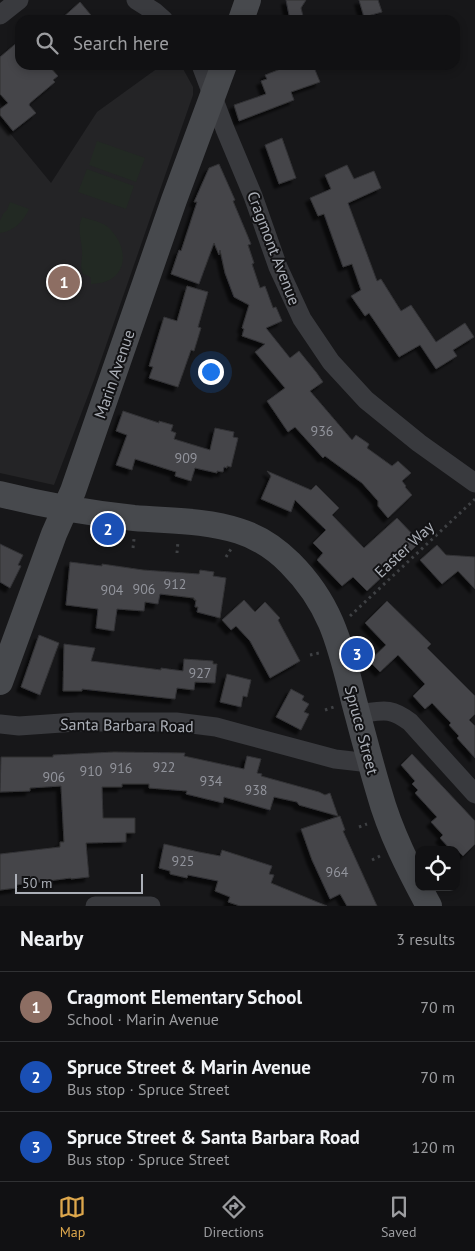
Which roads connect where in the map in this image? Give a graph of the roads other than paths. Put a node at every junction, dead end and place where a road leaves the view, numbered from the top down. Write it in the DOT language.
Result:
graph roads {
  1 [pos="19,0"];
  2 [pos="136,0"];
  3 [pos="248,0"];
  4 [pos="0,15"];
  5 [pos="158,15"];
  6 [pos="243,15"];
  7 [pos="203,70"];
  8 [pos="222,70"];
  9 [pos="212,96"];
  10 [pos="475,482"];
  11 [pos="0,494"];
  12 [pos="66,508"];
  13 [pos="0,682"];
  14 [pos="357,714"];
  15 [pos="0,724"];
  16 [pos="370,763"];
  17 [pos="475,794"];
  18 [pos="95,906"];
  19 [pos="151,906"];
  20 [pos="429,906"];
  1 -- 4 [label="street"];
  2 -- 5 [label="street"];
  3 -- 6 [label="street"];
  7 -- 9 [label="street, Cragmont Avenue"];
  8 -- 9 [label="street, Marin Avenue"];
  9 -- 10 [label="street, Cragmont Avenue"];
  9 -- 12 [label="street, Marin Avenue"];
  11 -- 12 [label="street, Spruce Street"];
  12 -- 13 [label="street, Marin Avenue"];
  12 -- 14 [label="street, Spruce Street"];
  14 -- 16 [label="street, Spruce Street"];
  14 -- 17 [label="street"];
  15 -- 16 [label="street, Santa Barbara Road"];
  16 -- 20 [label="street, Spruce Street"];
  18 -- 19 [label="street"];
}
